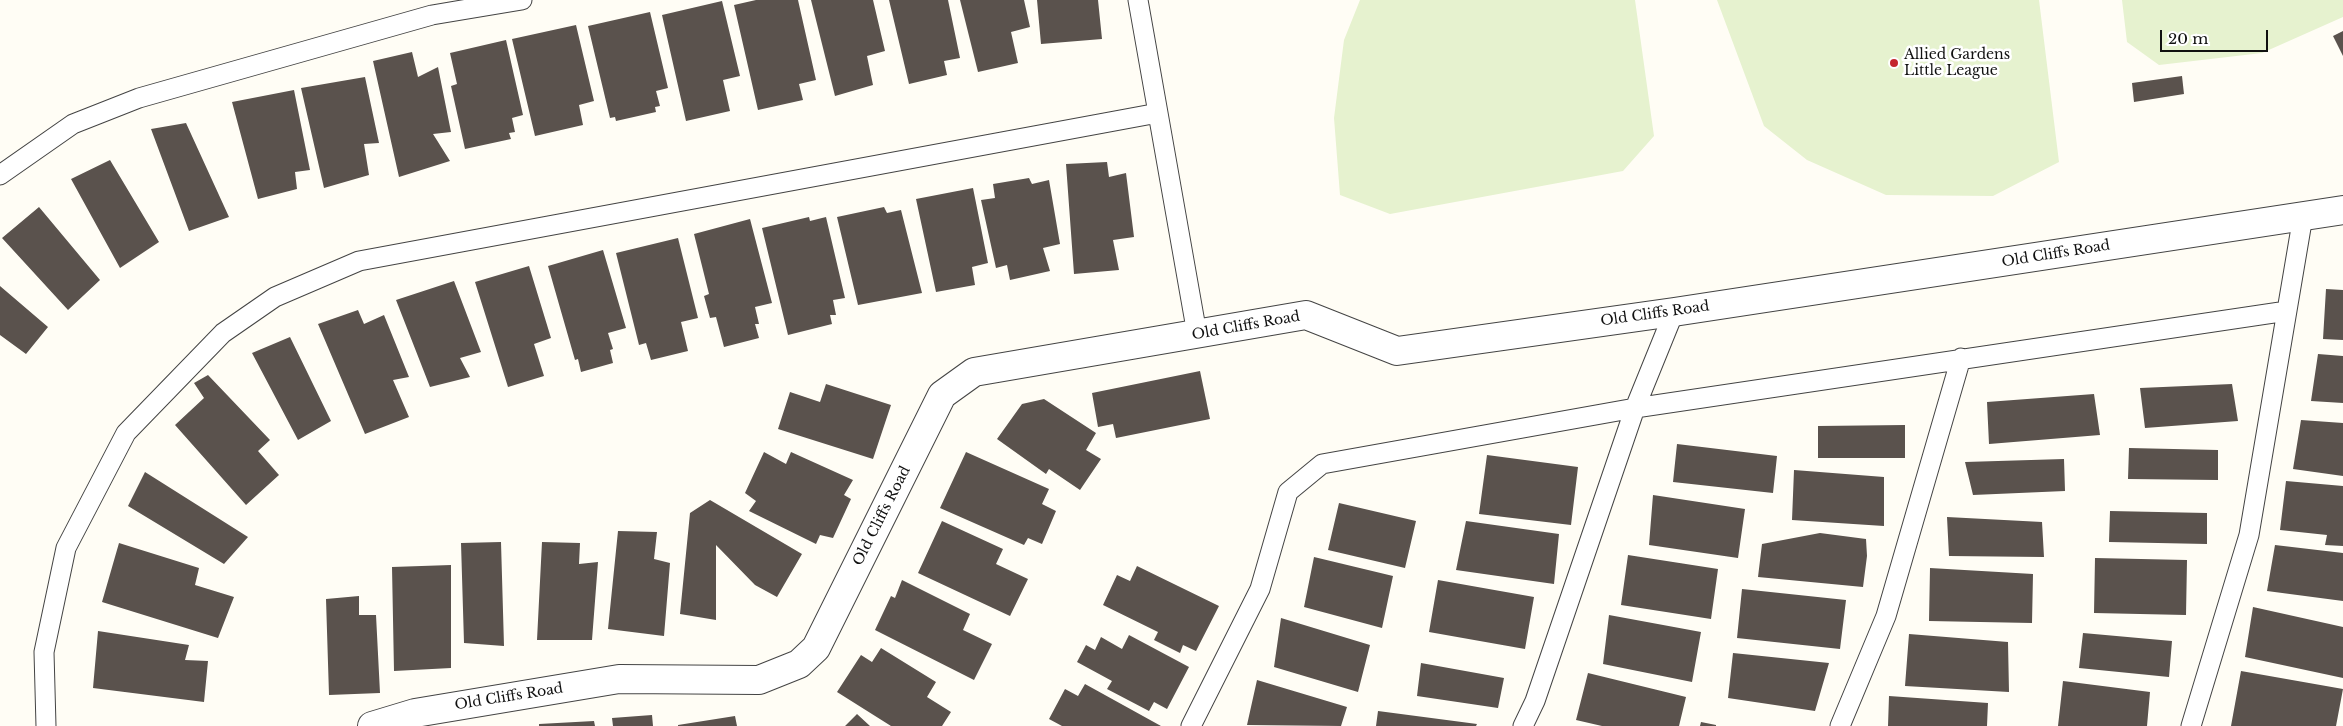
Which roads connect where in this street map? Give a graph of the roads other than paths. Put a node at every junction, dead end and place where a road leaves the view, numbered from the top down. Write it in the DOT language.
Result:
graph roads {
  1 [pos="522,0"];
  2 [pos="1138,0"];
  3 [pos="1158,113"];
  4 [pos="0,175"];
  5 [pos="2343,210"];
  6 [pos="2303,216"];
  7 [pos="2287,311"];
  8 [pos="1674,312"];
  9 [pos="1197,334"];
  10 [pos="1961,358"];
  11 [pos="1635,408"];
  12 [pos="46,726"];
  13 [pos="372,726"];
  14 [pos="1191,726"];
  15 [pos="1523,726"];
  16 [pos="1840,726"];
  17 [pos="2192,726"];
  1 -- 4 [label="lane"];
  2 -- 3 [label="lane"];
  3 -- 9 [label="lane"];
  3 -- 12 [label="lane"];
  5 -- 6 [label="street, Old Cliffs Road"];
  6 -- 7 [label="lane"];
  6 -- 8 [label="street, Old Cliffs Road"];
  7 -- 10 [label="lane"];
  7 -- 17 [label="lane"];
  8 -- 9 [label="street, Old Cliffs Road"];
  8 -- 11 [label="lane"];
  9 -- 13 [label="street, Old Cliffs Road"];
  10 -- 11 [label="lane"];
  10 -- 16 [label="lane"];
  11 -- 14 [label="lane"];
  11 -- 15 [label="lane"];
}
